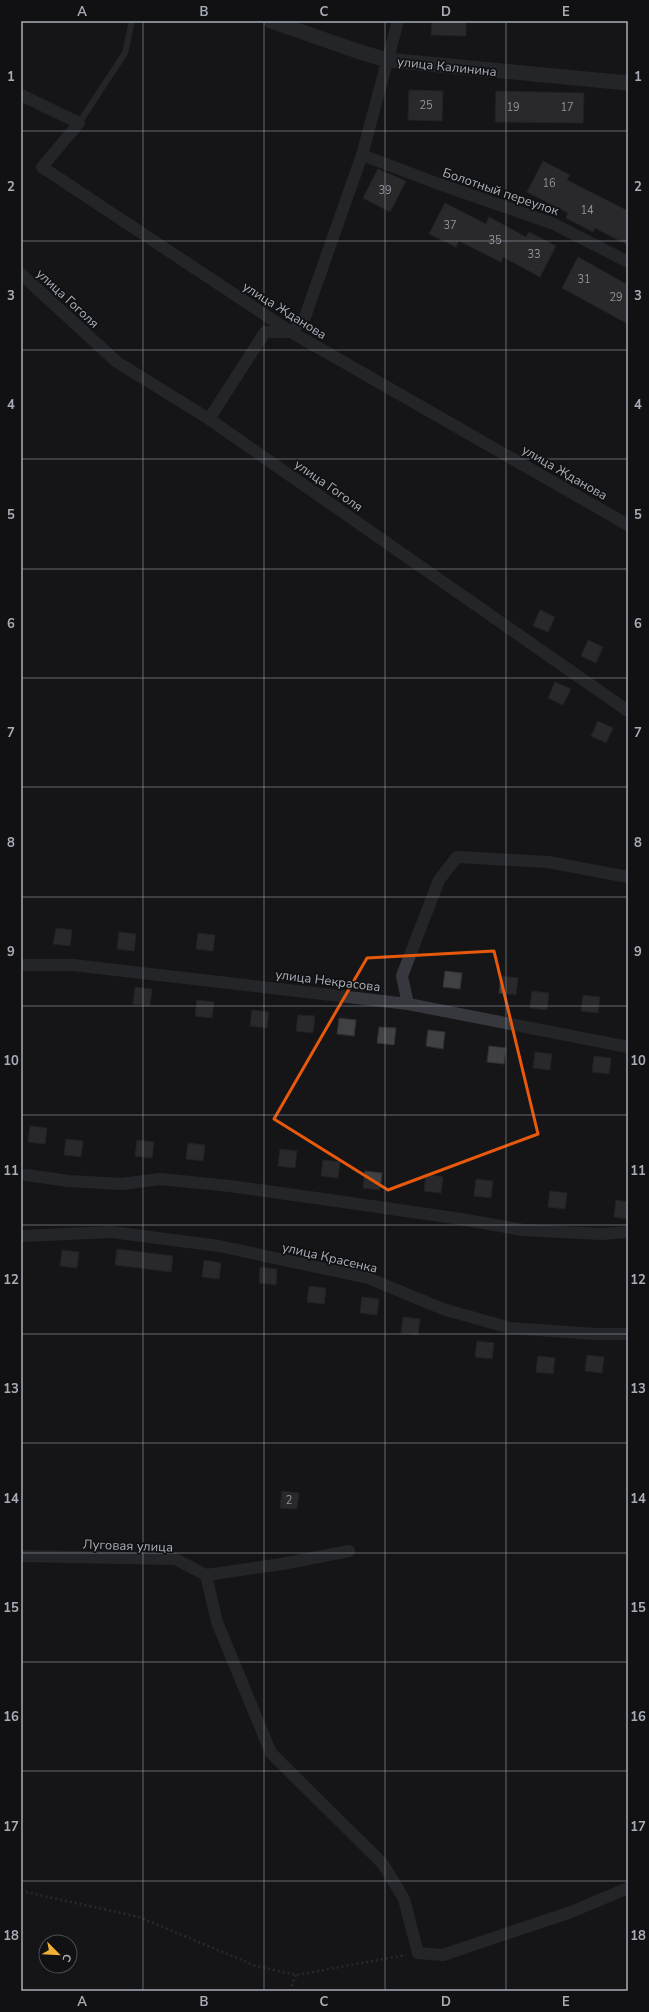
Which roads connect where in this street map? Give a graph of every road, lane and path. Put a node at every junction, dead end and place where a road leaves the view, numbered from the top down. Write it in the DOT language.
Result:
graph roads {
  1 [pos="132,21"];
  2 [pos="271,21"];
  3 [pos="398,21"];
  4 [pos="387,60"];
  5 [pos="628,83"];
  6 [pos="21,95"];
  7 [pos="79,123"];
  8 [pos="362,155"];
  9 [pos="628,262"];
  10 [pos="21,274"];
  11 [pos="291,332"];
  12 [pos="209,419"];
  13 [pos="628,525"];
  14 [pos="628,711"];
  15 [pos="628,878"];
  16 [pos="21,965"];
  17 [pos="408,1004"];
  18 [pos="628,1046"];
  19 [pos="26,1175"];
  20 [pos="628,1232"];
  21 [pos="21,1236"];
  22 [pos="628,1334"];
  23 [pos="349,1551"];
  24 [pos="21,1556"];
  25 [pos="206,1575"];
  26 [pos="628,1888"];
  27 [pos="21,1891"];
  28 [pos="418,1952"];
  29 [pos="296,1974"];
  30 [pos="290,1991"];
  1 -- 7 [label="lane"];
  2 -- 4 [label="street, улица Калинина"];
  3 -- 4 [label="street"];
  4 -- 5 [label="street, улица Калинина"];
  4 -- 8 [label="street"];
  6 -- 7 [label="street"];
  7 -- 11 [label="street, улица Жданова"];
  8 -- 9 [label="street, Болотный переулок"];
  8 -- 11 [label="street"];
  10 -- 12 [label="street, улица Гоголя"];
  11 -- 12 [label="street"];
  11 -- 13 [label="street, улица Жданова"];
  12 -- 14 [label="street, улица Гоголя"];
  15 -- 17 [label="street"];
  16 -- 17 [label="street, улица Некрасова"];
  17 -- 18 [label="street, улица Некрасова"];
  19 -- 20 [label="street"];
  21 -- 22 [label="street, улица Красенка"];
  23 -- 25 [label="street"];
  24 -- 25 [label="street, Луговая улица"];
  25 -- 28 [label="street"];
  26 -- 28 [label="street"];
  27 -- 29 [label="path"];
  28 -- 29 [label="path"];
  29 -- 30 [label="path"];
}
